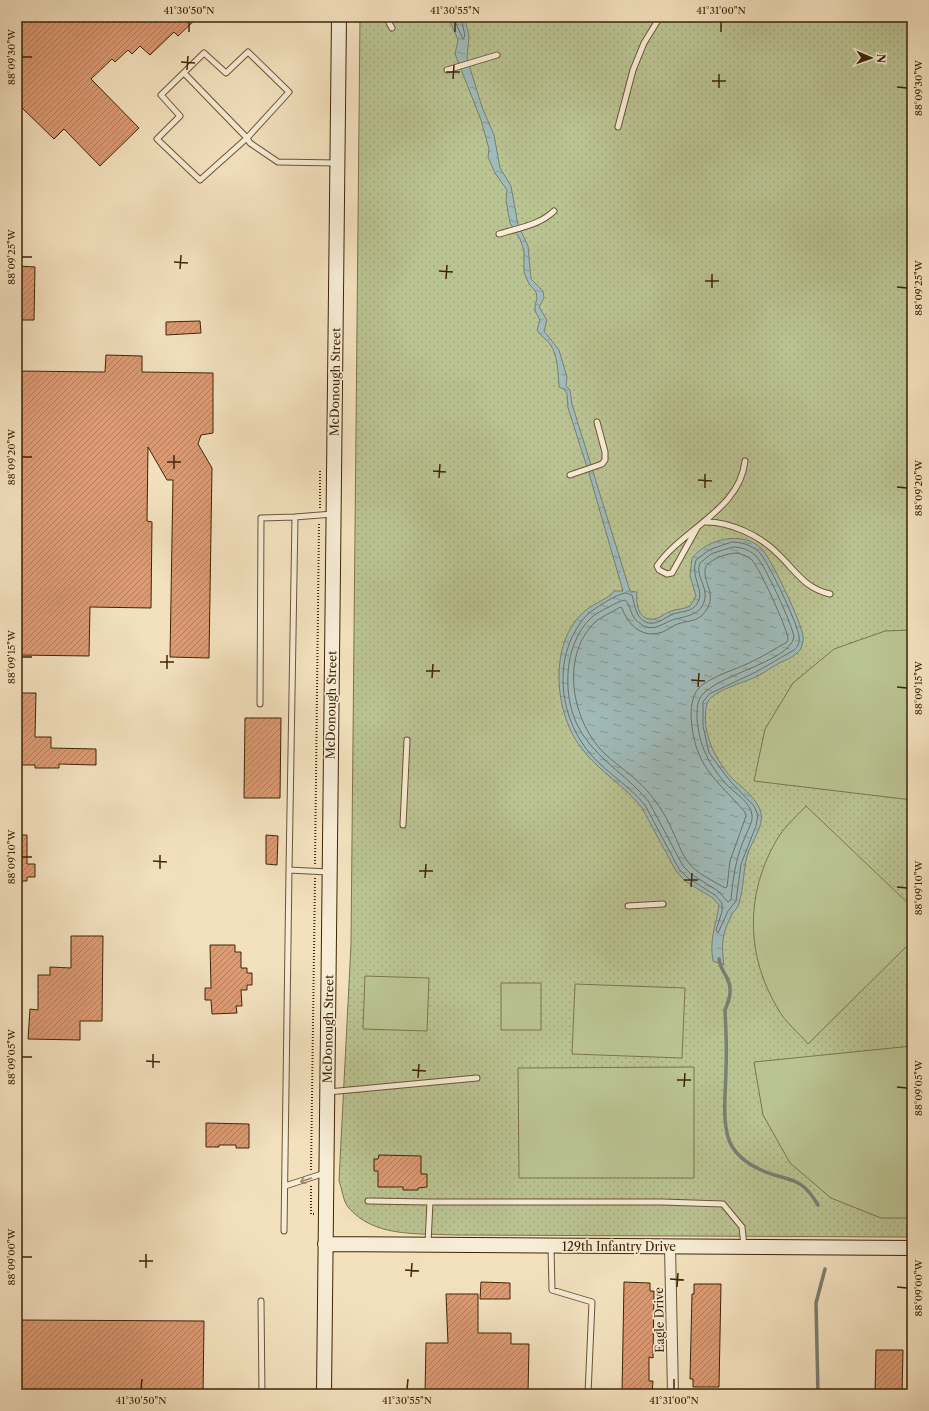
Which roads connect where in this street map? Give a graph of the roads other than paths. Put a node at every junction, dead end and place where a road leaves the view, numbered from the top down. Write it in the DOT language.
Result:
graph roads {
  1 [pos="339,17"];
  2 [pos="386,17"];
  3 [pos="660,17"];
  4 [pos="392,28"];
  5 [pos="497,55"];
  6 [pos="447,70"];
  7 [pos="184,73"];
  8 [pos="618,127"];
  9 [pos="247,138"];
  10 [pos="337,163"];
  11 [pos="554,211"];
  12 [pos="499,234"];
  13 [pos="597,422"];
  14 [pos="745,461"];
  15 [pos="570,475"];
  16 [pos="326,515"];
  17 [pos="295,517"];
  18 [pos="704,522"];
  19 [pos="697,528"];
  20 [pos="830,594"];
  21 [pos="260,704"];
  22 [pos="407,740"];
  23 [pos="403,825"];
  24 [pos="289,870"];
  25 [pos="329,872"];
  26 [pos="663,904"];
  27 [pos="628,906"];
  28 [pos="477,1078"];
  29 [pos="327,1092"];
  30 [pos="326,1173"];
  31 [pos="285,1186"];
  32 [pos="368,1201"];
  33 [pos="430,1202"];
  34 [pos="284,1231"];
  35 [pos="325,1244"];
  36 [pos="428,1244"];
  37 [pos="550,1245"];
  38 [pos="670,1246"];
  39 [pos="744,1246"];
  40 [pos="912,1248"];
  41 [pos="261,1301"];
  42 [pos="262,1394"];
  43 [pos="324,1394"];
  44 [pos="588,1394"];
  45 [pos="673,1394"];
  1 -- 10 [label="street, McDonough Street"];
  2 -- 4 [label="lane"];
  3 -- 8 [label="lane"];
  5 -- 6 [label="lane"];
  7 -- 9 [label="lane"];
  7 -- 9 [label="lane"];
  7 -- 9 [label="lane"];
  9 -- 10 [label="lane"];
  10 -- 16 [label="street, McDonough Street"];
  11 -- 12 [label="lane"];
  13 -- 15 [label="lane"];
  14 -- 18 [label="lane"];
  16 -- 17 [label="lane"];
  16 -- 25 [label="street, McDonough Street"];
  17 -- 21 [label="lane"];
  17 -- 24 [label="lane"];
  18 -- 19 [label="lane"];
  18 -- 20 [label="lane"];
  19 -- 19 [label="lane"];
  22 -- 23 [label="lane"];
  24 -- 25 [label="lane"];
  24 -- 31 [label="lane"];
  25 -- 29 [label="street, McDonough Street"];
  26 -- 27 [label="lane"];
  28 -- 29 [label="lane"];
  29 -- 30 [label="street, McDonough Street"];
  30 -- 31 [label="lane, one-way"];
  30 -- 35 [label="street, McDonough Street"];
  31 -- 34 [label="lane"];
  32 -- 33 [label="lane"];
  33 -- 36 [label="lane"];
  33 -- 39 [label="lane"];
  35 -- 36 [label="street, 129th Infantry Drive"];
  35 -- 43 [label="street, McDonough Street"];
  36 -- 37 [label="street, 129th Infantry Drive"];
  37 -- 38 [label="street, 129th Infantry Drive"];
  37 -- 44 [label="lane"];
  38 -- 39 [label="street, 129th Infantry Drive"];
  38 -- 45 [label="street, Eagle Drive"];
  39 -- 40 [label="street, 129th Infantry Drive"];
  41 -- 42 [label="lane"];
}
